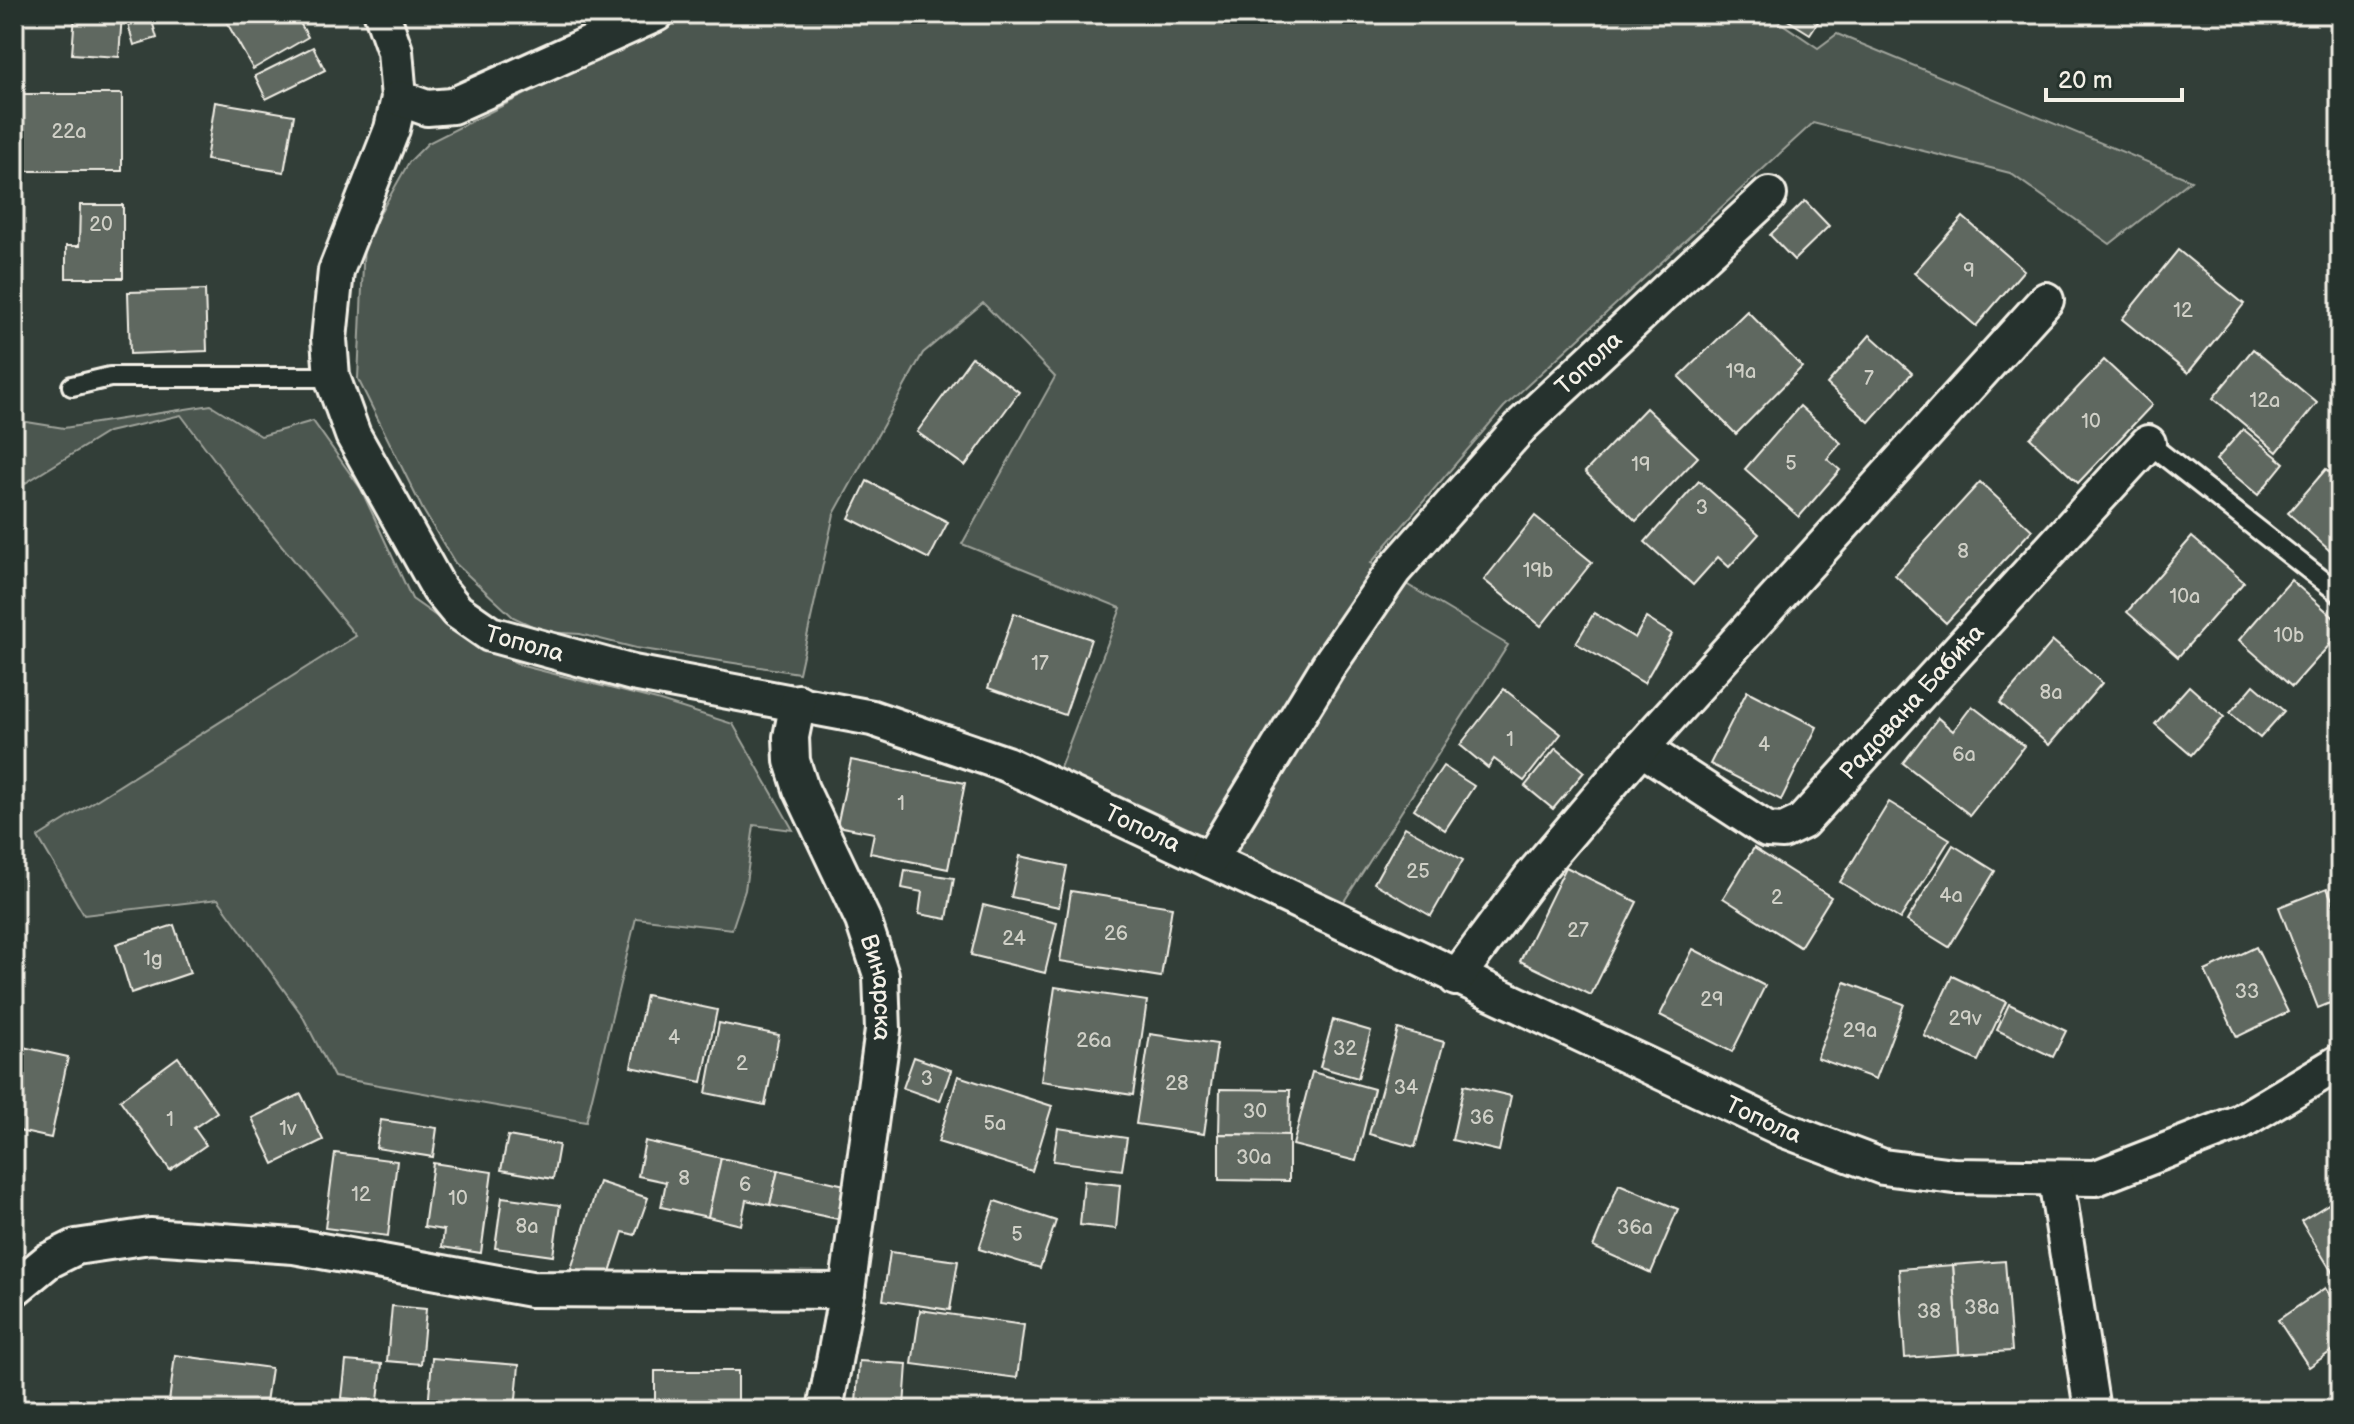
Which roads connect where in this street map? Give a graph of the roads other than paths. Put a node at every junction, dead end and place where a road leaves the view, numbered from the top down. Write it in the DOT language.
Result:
graph roads {
  1 [pos="382,14"];
  2 [pos="656,14"];
  3 [pos="399,98"];
  4 [pos="1769,195"];
  5 [pos="2046,300"];
  6 [pos="332,377"];
  7 [pos="72,386"];
  8 [pos="2148,443"];
  9 [pos="2340,594"];
  10 [pos="798,702"];
  11 [pos="1641,748"];
  12 [pos="1210,860"];
  13 [pos="1456,978"];
  14 [pos="2340,1062"];
  15 [pos="2056,1179"];
  16 [pos="14,1289"];
  17 [pos="847,1291"];
  18 [pos="825,1410"];
  19 [pos="2092,1410"];
  1 -- 3 [label="street, Топола"];
  2 -- 3 [label="street"];
  3 -- 6 [label="street, Топола"];
  4 -- 12 [label="street, Топола"];
  5 -- 11 [label="street"];
  6 -- 7 [label="lane"];
  6 -- 10 [label="street, Топола"];
  8 -- 9 [label="lane"];
  8 -- 11 [label="street, Радована Бабића"];
  10 -- 12 [label="street, Топола"];
  10 -- 17 [label="street, Винарска"];
  11 -- 13 [label="street"];
  12 -- 13 [label="street, Топола"];
  13 -- 15 [label="street, Топола"];
  14 -- 15 [label="street, Топола"];
  15 -- 19 [label="street"];
  16 -- 17 [label="street"];
  17 -- 18 [label="street, Винарска"];
}
